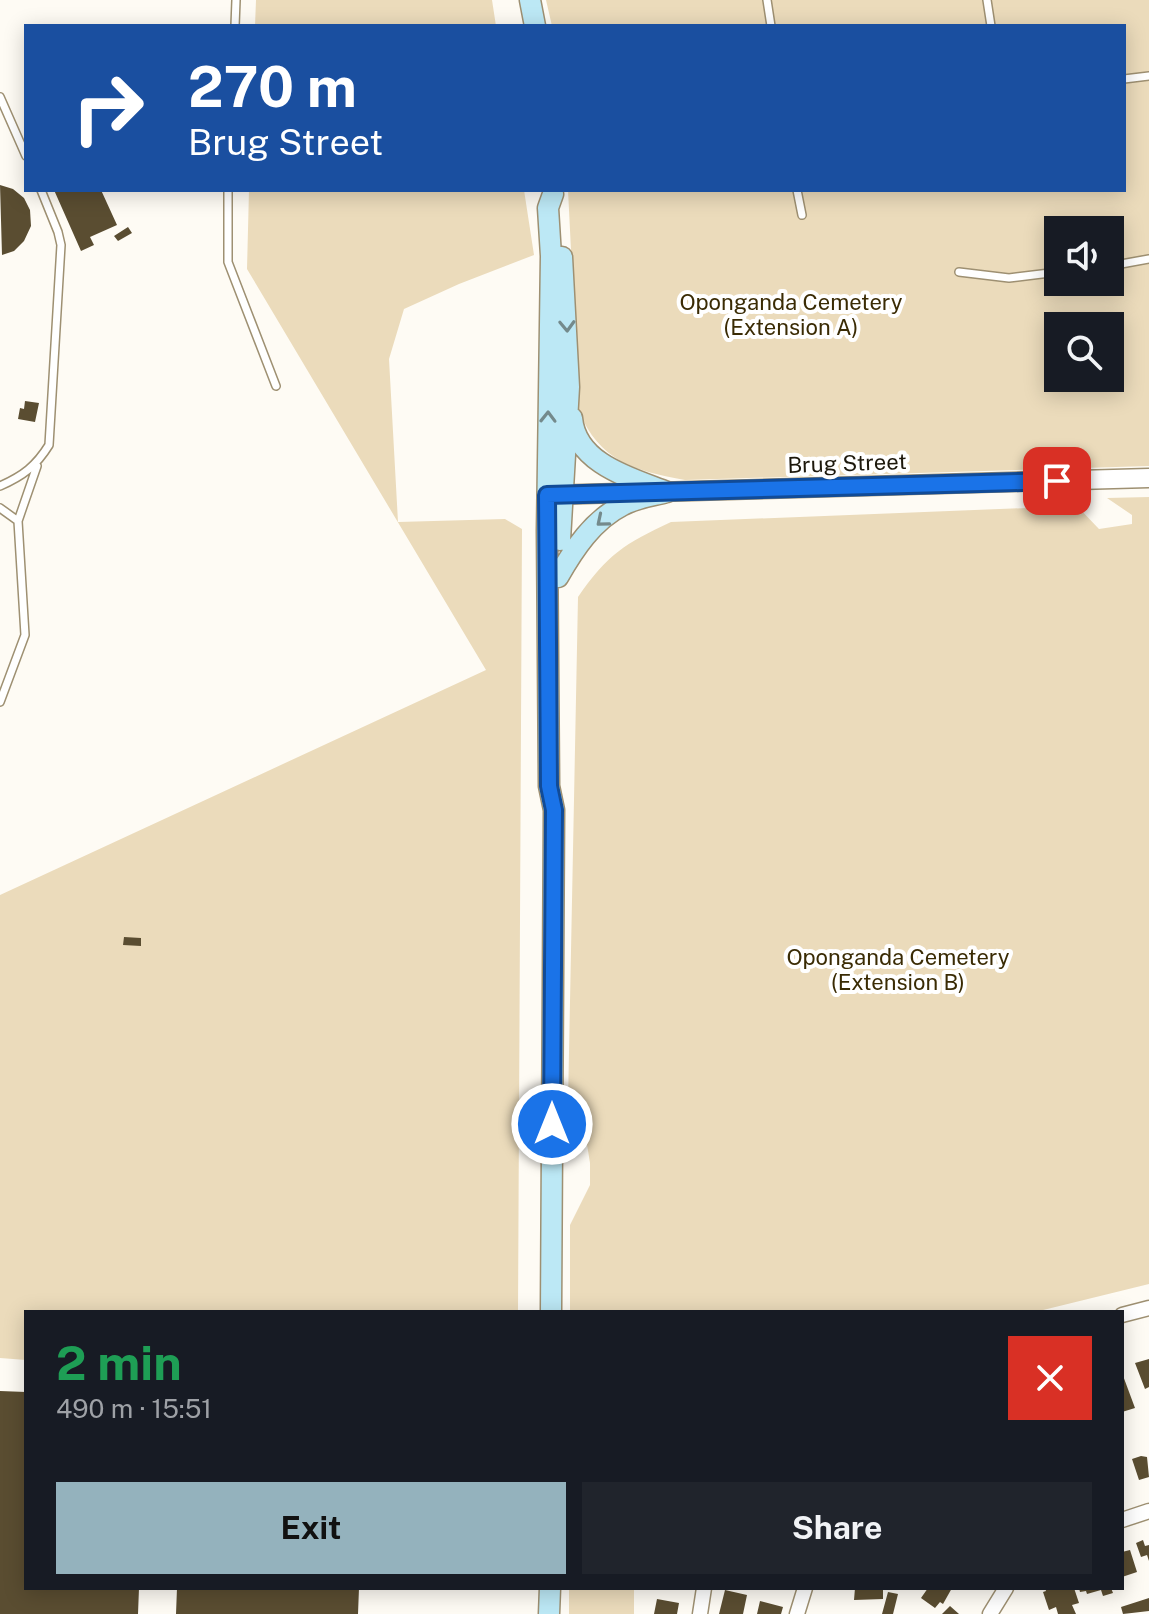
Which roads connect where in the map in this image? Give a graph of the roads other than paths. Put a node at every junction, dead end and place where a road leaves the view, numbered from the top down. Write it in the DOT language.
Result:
graph roads {
  1 [pos="236,0"];
  2 [pos="530,0"];
  3 [pos="767,0"];
  4 [pos="987,0"];
  5 [pos="235,24"];
  6 [pos="535,24"];
  7 [pos="771,24"];
  8 [pos="991,24"];
  9 [pos="1149,76"];
  10 [pos="1126,79"];
  11 [pos="0,97"];
  12 [pos="24,151"];
  13 [pos="42,192"];
  14 [pos="228,192"];
  15 [pos="553,192"];
  16 [pos="797,192"];
  17 [pos="802,215"];
  18 [pos="1149,259"];
  19 [pos="1124,263"];
  20 [pos="959,272"];
  21 [pos="1044,274"];
  22 [pos="276,386"];
  23 [pos="569,387"];
  24 [pos="37,464"];
  25 [pos="1149,478"];
  26 [pos="0,486"];
  27 [pos="667,492"];
  28 [pos="554,495"];
  29 [pos="0,508"];
  30 [pos="18,521"];
  31 [pos="558,577"];
  32 [pos="0,702"];
  33 [pos="554,810"];
  34 [pos="1149,1308"];
  35 [pos="551,1310"];
  36 [pos="1124,1314"];
  37 [pos="1149,1511"];
  38 [pos="1124,1519"];
  39 [pos="550,1590"];
  40 [pos="704,1590"];
  41 [pos="804,1590"];
  42 [pos="1005,1590"];
  43 [pos="549,1614"];
  44 [pos="700,1614"];
  45 [pos="797,1614"];
  46 [pos="990,1614"];
  1 -- 5 [label="lane"];
  2 -- 6 [label="main road"];
  3 -- 7 [label="lane"];
  4 -- 8 [label="lane"];
  9 -- 10 [label="lane"];
  11 -- 12 [label="lane"];
  13 -- 24 [label="lane"];
  14 -- 22 [label="lane"];
  15 -- 23 [label="main road, one-way"];
  28 -- 15 [label="main road, one-way"];
  16 -- 17 [label="lane"];
  18 -- 19 [label="lane"];
  20 -- 21 [label="lane"];
  23 -- 27 [label="main road"];
  23 -- 28 [label="main road"];
  24 -- 26 [label="lane"];
  24 -- 30 [label="lane"];
  25 -- 27 [label="street, Brug Street"];
  27 -- 28 [label="street, Brug Street"];
  27 -- 31 [label="main road, one-way"];
  28 -- 31 [label="main road"];
  28 -- 33 [label="main road"];
  29 -- 30 [label="lane"];
  30 -- 32 [label="lane"];
  31 -- 33 [label="main road"];
  33 -- 35 [label="main road"];
  34 -- 36 [label="street"];
  37 -- 38 [label="street"];
  39 -- 43 [label="main road"];
  40 -- 44 [label="street"];
  41 -- 45 [label="street"];
  42 -- 46 [label="street"];
}
